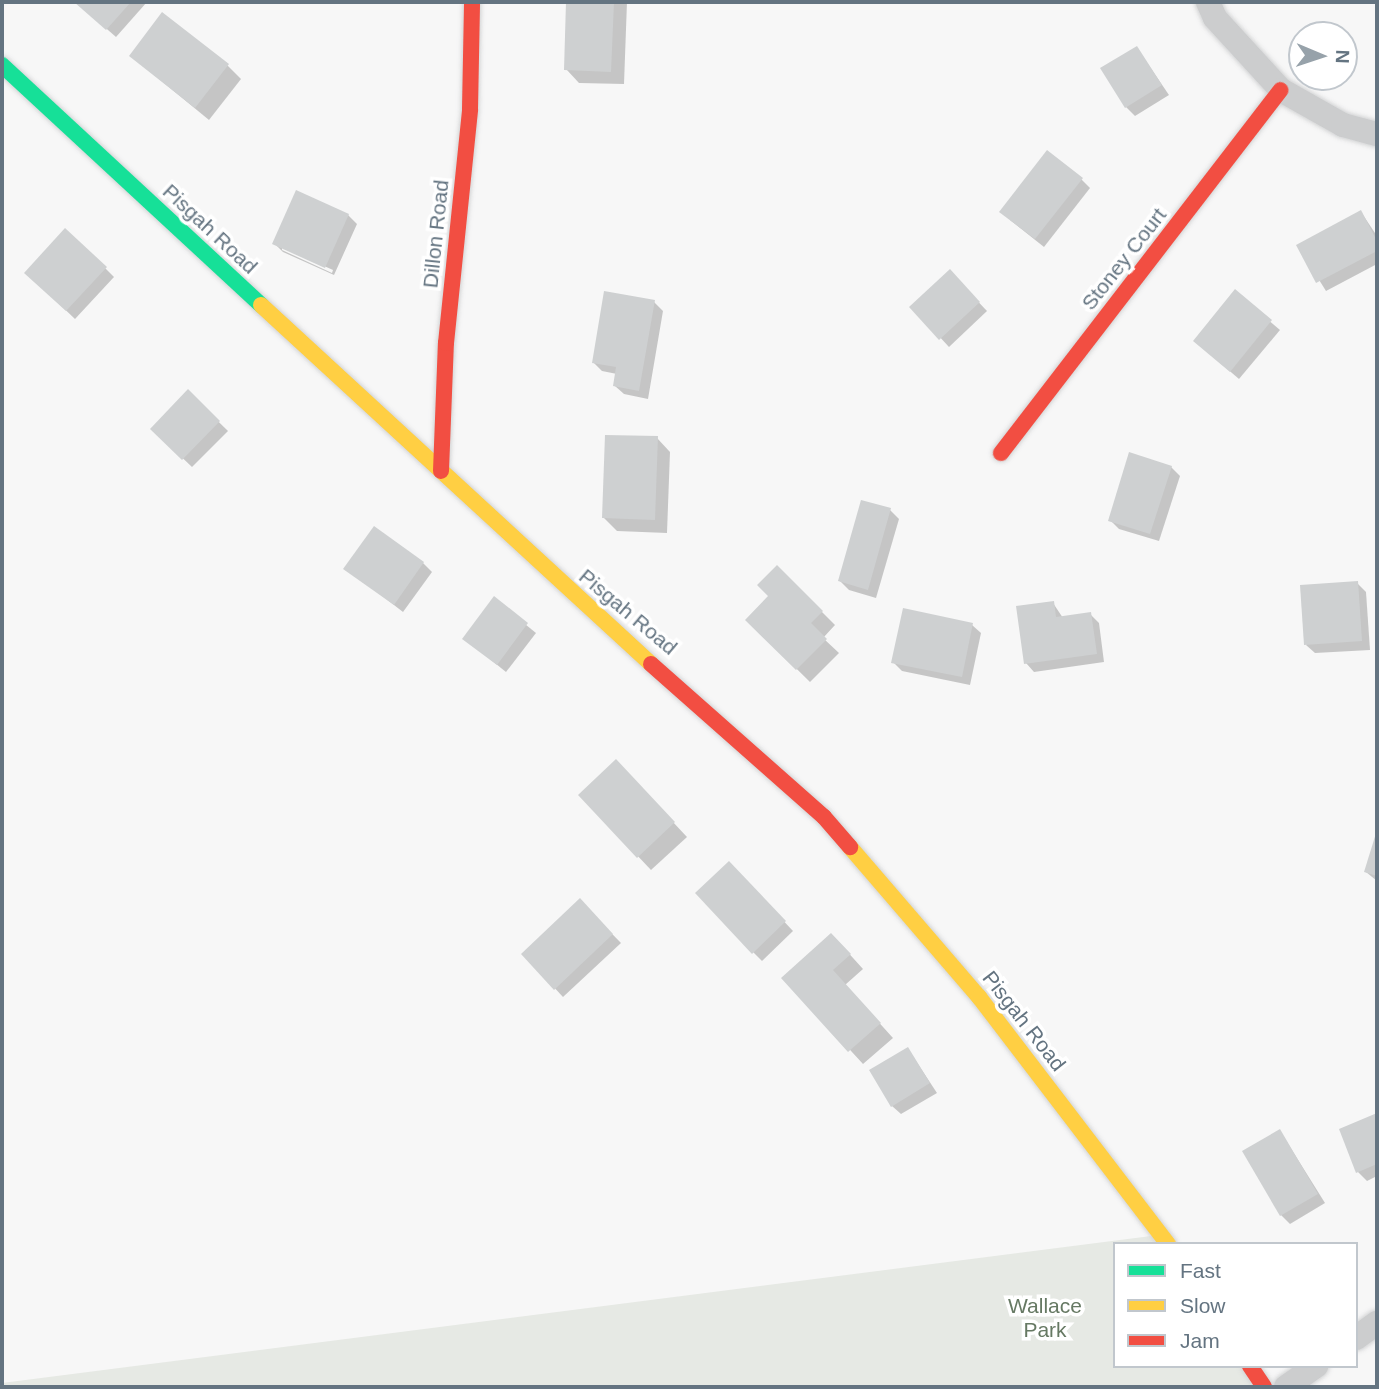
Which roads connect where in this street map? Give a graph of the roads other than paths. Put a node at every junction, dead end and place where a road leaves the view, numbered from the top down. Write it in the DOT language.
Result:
graph roads {
  1 [pos="472,2"];
  2 [pos="1208,2"];
  3 [pos="2,65"];
  4 [pos="1281,90"];
  5 [pos="1377,134"];
  6 [pos="1001,453"];
  7 [pos="441,471"];
  8 [pos="1166,1242"];
  9 [pos="1377,1323"];
  10 [pos="1358,1337"];
  11 [pos="1251,1368"];
  12 [pos="1313,1368"];
  13 [pos="1264,1387"];
  14 [pos="1286,1387"];
  1 -- 7 [label="street, Dillon Road"];
  2 -- 4 [label="street"];
  3 -- 7 [label="street, Pisgah Road"];
  4 -- 5 [label="street"];
  4 -- 6 [label="street, Stoney Court"];
  7 -- 8 [label="street, Pisgah Road"];
  9 -- 10 [label="street"];
  11 -- 13 [label="street"];
  12 -- 14 [label="street"];
}
